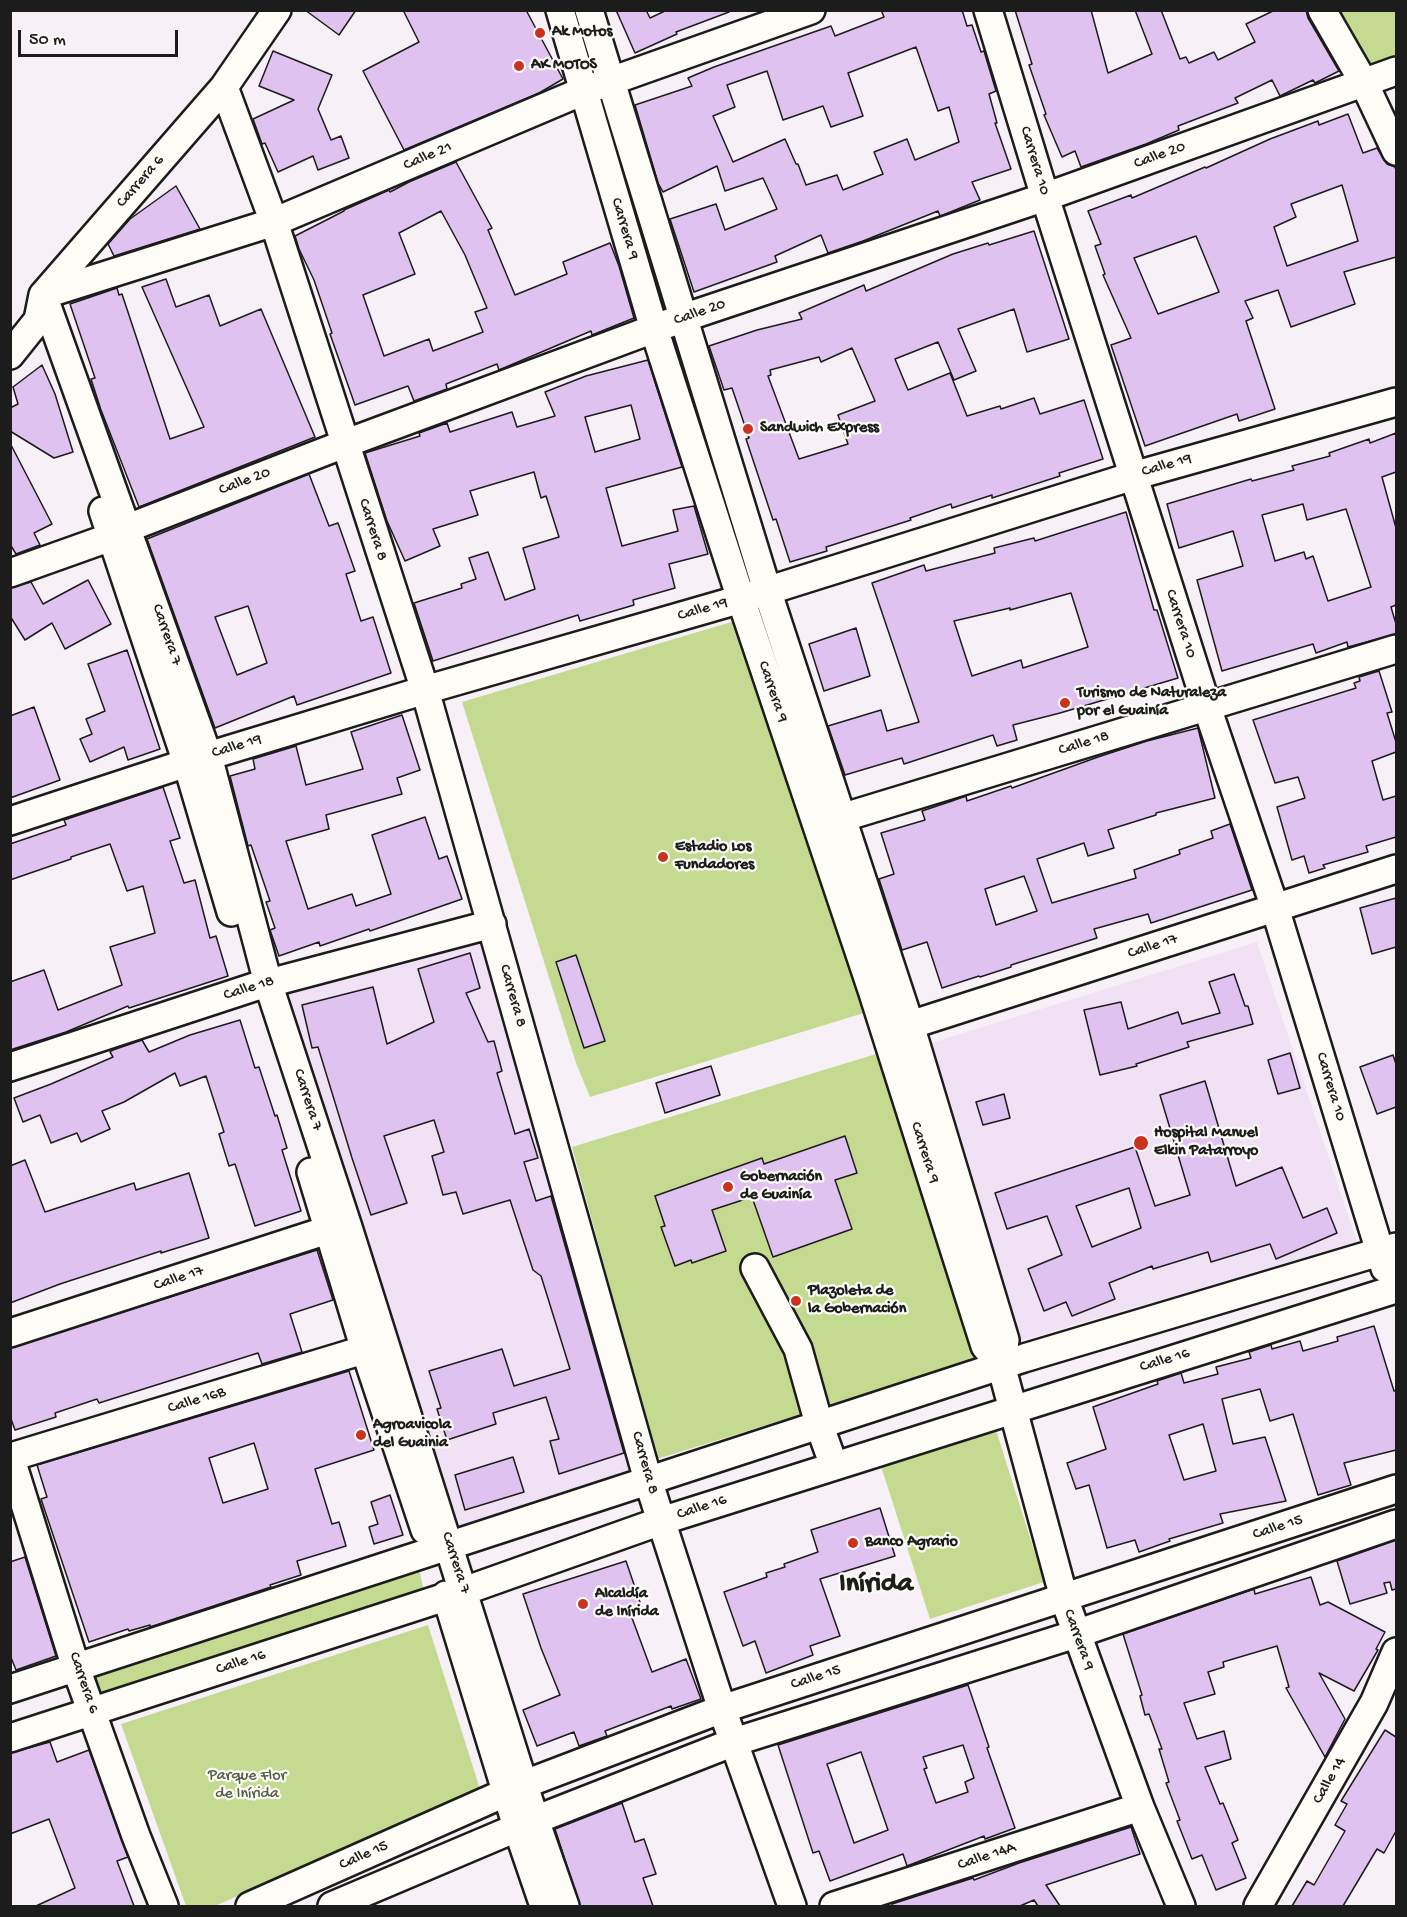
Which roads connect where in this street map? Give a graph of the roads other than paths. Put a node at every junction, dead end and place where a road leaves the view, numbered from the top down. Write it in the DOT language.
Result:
graph roads {
  1 [pos="277,10"];
  2 [pos="560,10"];
  3 [pos="589,10"];
  4 [pos="811,10"];
  5 [pos="988,10"];
  6 [pos="1322,10"];
  7 [pos="1396,71"];
  8 [pos="612,82"];
  9 [pos="1364,83"];
  10 [pos="224,87"];
  11 [pos="583,91"];
  12 [pos="1396,151"];
  13 [pos="1045,197"];
  14 [pos="274,222"];
  15 [pos="41,308"];
  16 [pos="683,318"];
  17 [pos="654,329"];
  18 [pos="10,355"];
  19 [pos="1396,402"];
  20 [pos="344,444"];
  21 [pos="1133,476"];
  22 [pos="119,532"];
  23 [pos="10,573"];
  24 [pos="767,590"];
  25 [pos="741,599"];
  26 [pos="1396,649"];
  27 [pos="424,690"];
  28 [pos="1207,707"];
  29 [pos="197,759"];
  30 [pos="841,818"];
  31 [pos="10,822"];
  32 [pos="1396,869"];
  33 [pos="1275,908"];
  34 [pos="492,924"];
  35 [pos="261,985"];
  36 [pos="910,1025"];
  37 [pos="10,1067"];
  38 [pos="338,1227"];
  39 [pos="1389,1250"];
  40 [pos="755,1268"];
  41 [pos="1395,1295"];
  42 [pos="10,1333"];
  43 [pos="375,1347"];
  44 [pos="1001,1365"];
  45 [pos="1013,1408"];
  46 [pos="819,1424"];
  47 [pos="11,1456"];
  48 [pos="834,1466"];
  49 [pos="648,1480"];
  50 [pos="1396,1489"];
  51 [pos="661,1521"];
  52 [pos="1396,1524"];
  53 [pos="440,1548"];
  54 [pos="455,1594"];
  55 [pos="1064,1598"];
  56 [pos="1076,1634"];
  57 [pos="1396,1652"];
  58 [pos="76,1668"];
  59 [pos="10,1689"];
  60 [pos="722,1709"];
  61 [pos="93,1711"];
  62 [pos="10,1738"];
  63 [pos="734,1742"];
  64 [pos="515,1788"];
  65 [pos="1140,1807"];
  66 [pos="526,1823"];
  67 [pos="164,1906"];
  68 [pos="250,1906"];
  69 [pos="332,1906"];
  70 [pos="544,1906"];
  71 [pos="565,1906"];
  72 [pos="792,1906"];
  73 [pos="834,1906"];
  74 [pos="1180,1906"];
  75 [pos="1258,1906"];
  1 -- 10 [label="street, Carrera 6"];
  2 -- 11 [label="street, Carrera 9"];
  3 -- 8 [label="street, Carrera 9"];
  4 -- 8 [label="street, Calle 21"];
  5 -- 13 [label="street, Carrera 10"];
  6 -- 9 [label="street"];
  7 -- 9 [label="street, Calle 20"];
  8 -- 11 [label="street, Calle 21"];
  8 -- 16 [label="street, Carrera 9"];
  9 -- 12 [label="street"];
  9 -- 13 [label="street, Calle 20"];
  10 -- 14 [label="street, Carrera 8"];
  10 -- 15 [label="street, Carrera 6"];
  11 -- 14 [label="street, Calle 21"];
  11 -- 17 [label="street, Carrera 9"];
  13 -- 16 [label="street, Calle 20"];
  13 -- 21 [label="street, Carrera 10"];
  14 -- 15 [label="street, Calle 21"];
  14 -- 20 [label="street, Carrera 8"];
  15 -- 18 [label="street, Carrera 6"];
  15 -- 22 [label="street, Carrera 7"];
  16 -- 17 [label="street, Calle 20"];
  16 -- 24 [label="street, Carrera 9"];
  17 -- 20 [label="street, Calle 20"];
  17 -- 25 [label="street, Carrera 9"];
  19 -- 21 [label="street, Calle 19"];
  20 -- 22 [label="street, Calle 20"];
  20 -- 27 [label="street, Carrera 8"];
  21 -- 24 [label="street, Calle 19"];
  21 -- 28 [label="street, Carrera 10"];
  22 -- 23 [label="street, Calle 20"];
  22 -- 29 [label="street, Carrera 7"];
  24 -- 25 [label="street, Calle 19"];
  24 -- 30 [label="street, Carrera 9"];
  25 -- 27 [label="street, Calle 19"];
  25 -- 44 [label="street, Carrera 9"];
  26 -- 28 [label="street, Calle 18"];
  27 -- 29 [label="street, Calle 19"];
  27 -- 34 [label="street, Carrera 8"];
  28 -- 30 [label="street, Calle 18"];
  28 -- 33 [label="street, Carrera 10"];
  29 -- 31 [label="street, Calle 19"];
  29 -- 35 [label="street, Carrera 7"];
  30 -- 36 [label="street, Carrera 9"];
  32 -- 33 [label="street, Calle 17"];
  33 -- 36 [label="street, Calle 17"];
  33 -- 39 [label="street, Carrera 10"];
  34 -- 35 [label="street, Calle 18"];
  34 -- 49 [label="street, Carrera 8"];
  35 -- 37 [label="street, Calle 18"];
  35 -- 38 [label="street, Carrera 7"];
  36 -- 44 [label="street, Carrera 9"];
  38 -- 42 [label="street, Calle 17"];
  38 -- 43 [label="street, Carrera 7"];
  39 -- 41 [label="street, Carrera 10"];
  39 -- 44 [label="street"];
  40 -- 46 [label="street"];
  41 -- 45 [label="street, Calle 16"];
  43 -- 47 [label="street, Calle 16B"];
  43 -- 53 [label="street, Carrera 7"];
  44 -- 45 [label="street, Carrera 9"];
  44 -- 46 [label="street"];
  45 -- 48 [label="street, Calle 16"];
  45 -- 55 [label="street, Carrera 9"];
  46 -- 48 [label="street"];
  46 -- 49 [label="street"];
  47 -- 58 [label="street, Carrera 6"];
  48 -- 51 [label="street, Calle 16"];
  49 -- 51 [label="street, Carrera 8"];
  49 -- 53 [label="street"];
  50 -- 55 [label="street, Calle 15"];
  51 -- 54 [label="street, Calle 16"];
  51 -- 60 [label="street, Carrera 8"];
  52 -- 56 [label="street, Calle 15"];
  53 -- 54 [label="street, Carrera 7"];
  53 -- 58 [label="street"];
  54 -- 61 [label="street, Calle 16"];
  54 -- 64 [label="street, Carrera 7"];
  55 -- 56 [label="street, Carrera 9"];
  55 -- 60 [label="street, Calle 15"];
  56 -- 63 [label="street, Calle 15"];
  56 -- 65 [label="street, Carrera 9"];
  57 -- 75 [label="street, Calle 14"];
  58 -- 59 [label="street"];
  58 -- 61 [label="street, Carrera 6"];
  60 -- 63 [label="street, Carrera 8"];
  60 -- 64 [label="street, Calle 15"];
  61 -- 62 [label="street, Calle 16"];
  61 -- 67 [label="street, Carrera 6"];
  63 -- 66 [label="street, Calle 15"];
  63 -- 72 [label="street, Carrera 8"];
  64 -- 66 [label="street, Carrera 7"];
  64 -- 68 [label="street, Calle 15"];
  65 -- 73 [label="street, Calle 14A"];
  65 -- 74 [label="street, Carrera 9"];
  66 -- 69 [label="street, Calle 15"];
  66 -- 70 [label="street, Carrera 7"];
  66 -- 71 [label="street, Carrera 7"];
}
